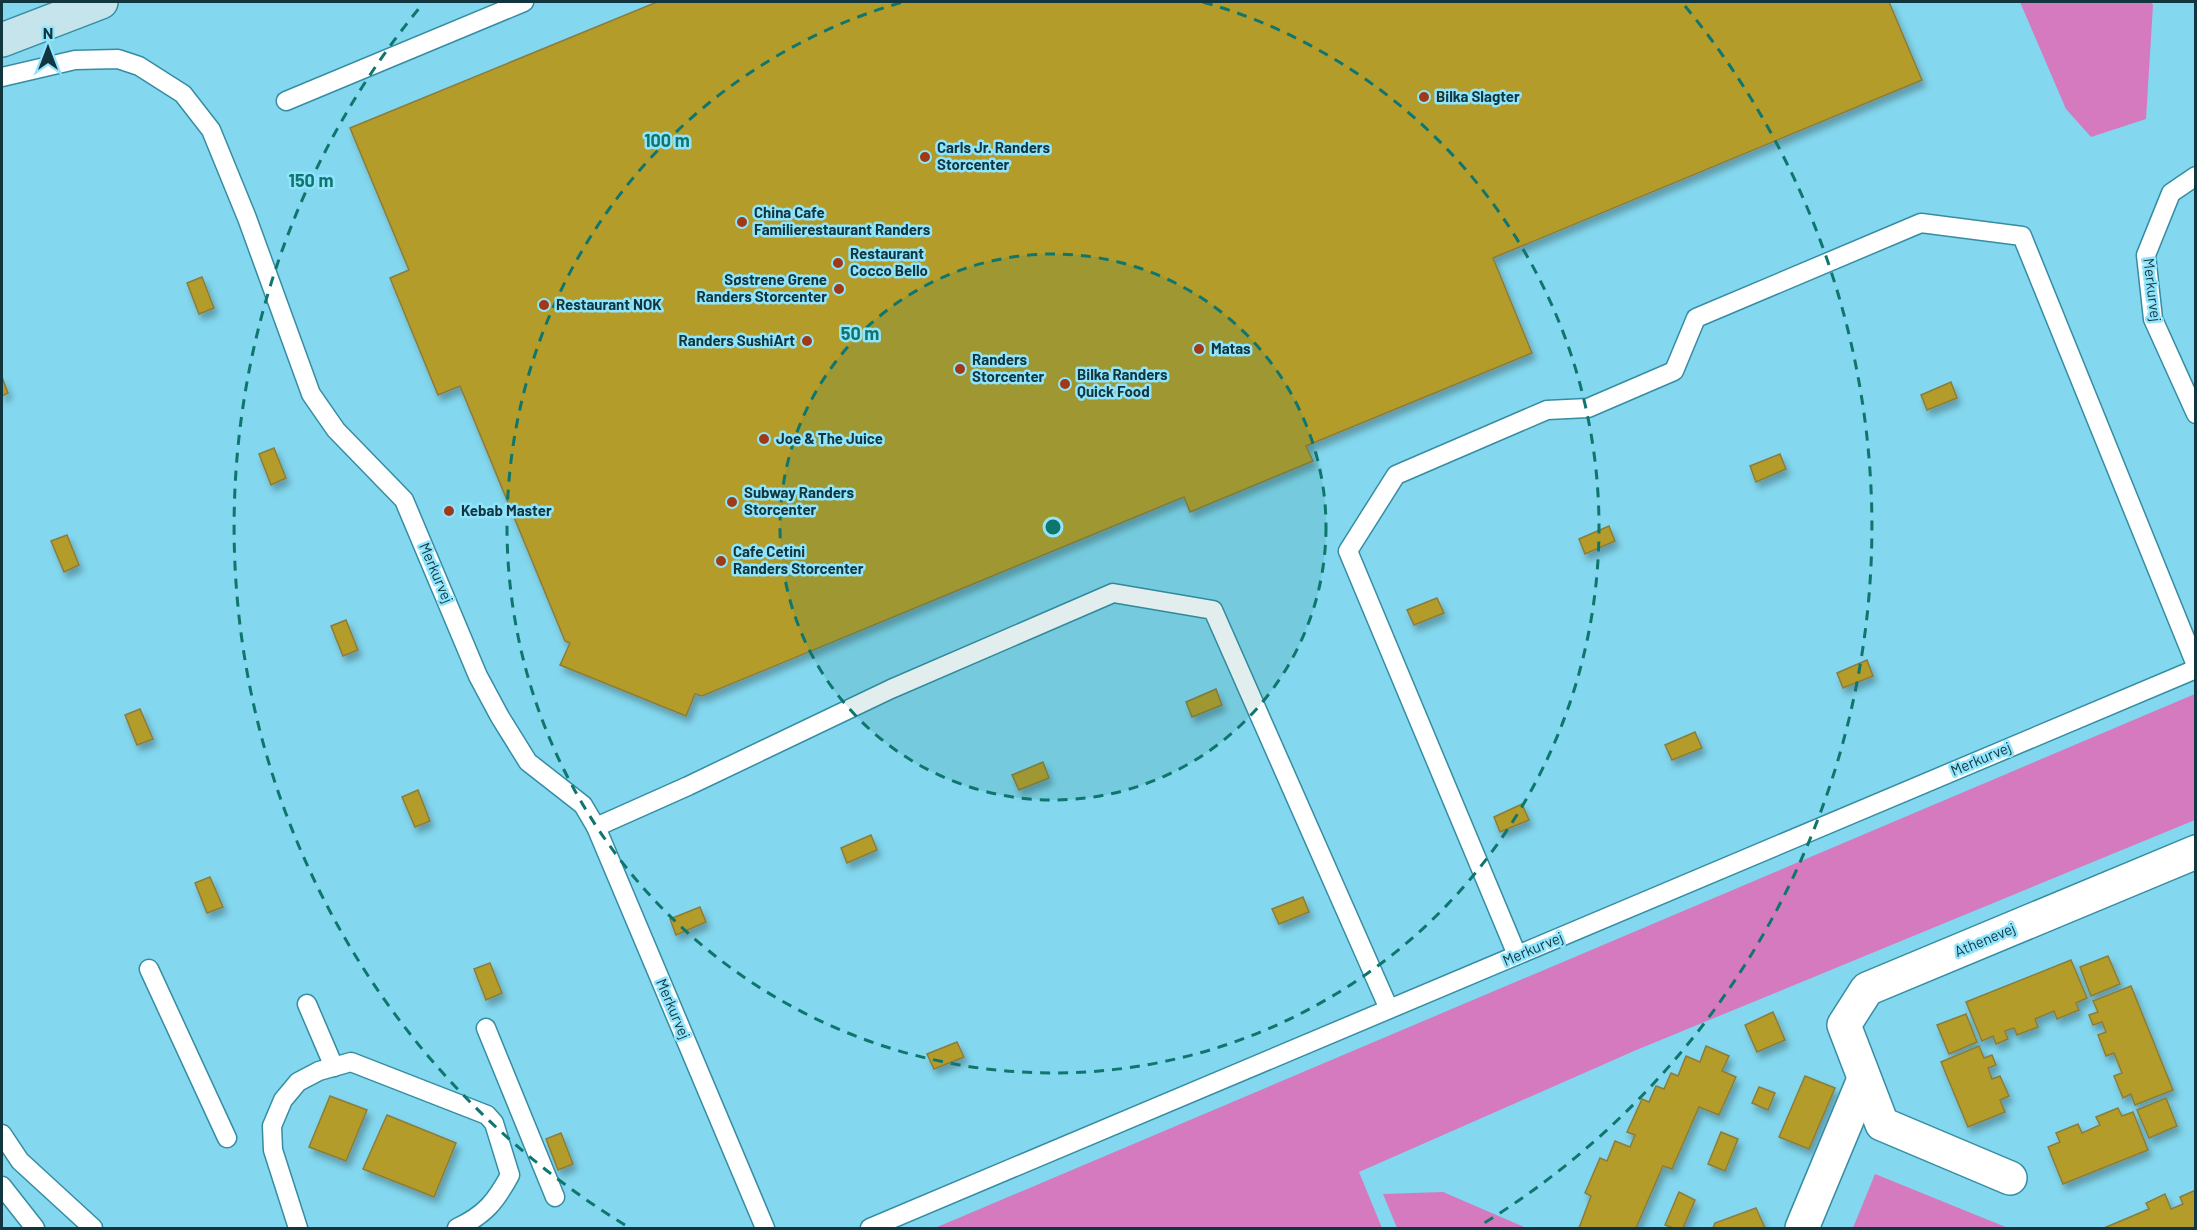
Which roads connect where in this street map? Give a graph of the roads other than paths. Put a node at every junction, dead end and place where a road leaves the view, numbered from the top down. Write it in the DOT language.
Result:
graph roads {
  1 [pos="101,2"];
  2 [pos="524,2"];
  3 [pos="2,40"];
  4 [pos="2,77"];
  5 [pos="286,102"];
  6 [pos="2196,176"];
  7 [pos="2196,414"];
  8 [pos="2196,667"];
  9 [pos="596,827"];
  10 [pos="2196,852"];
  11 [pos="1517,955"];
  12 [pos="149,969"];
  13 [pos="307,1004"];
  14 [pos="1389,1009"];
  15 [pos="486,1028"];
  16 [pos="334,1067"];
  17 [pos="1864,1079"];
  18 [pos="2,1134"];
  19 [pos="227,1138"];
  20 [pos="2010,1178"];
  21 [pos="2,1186"];
  22 [pos="555,1197"];
  23 [pos="35,1228"];
  24 [pos="93,1228"];
  25 [pos="298,1228"];
  26 [pos="457,1228"];
  27 [pos="765,1228"];
  28 [pos="870,1228"];
  29 [pos="1802,1228"];
  1 -- 3 [label="street"];
  2 -- 5 [label="lane"];
  4 -- 9 [label="lane, Merkurvej"];
  6 -- 7 [label="lane, Merkurvej"];
  8 -- 11 [label="lane, Merkurvej"];
  8 -- 11 [label="lane"];
  9 -- 14 [label="lane"];
  9 -- 27 [label="lane, Merkurvej"];
  10 -- 17 [label="street, Athenevej"];
  11 -- 14 [label="lane, Merkurvej"];
  12 -- 19 [label="lane"];
  13 -- 16 [label="lane"];
  14 -- 28 [label="lane, Merkurvej"];
  15 -- 22 [label="lane"];
  16 -- 25 [label="lane"];
  16 -- 26 [label="lane"];
  17 -- 20 [label="street, Athenevej"];
  17 -- 29 [label="street"];
  18 -- 24 [label="lane"];
  21 -- 23 [label="lane"];
}
